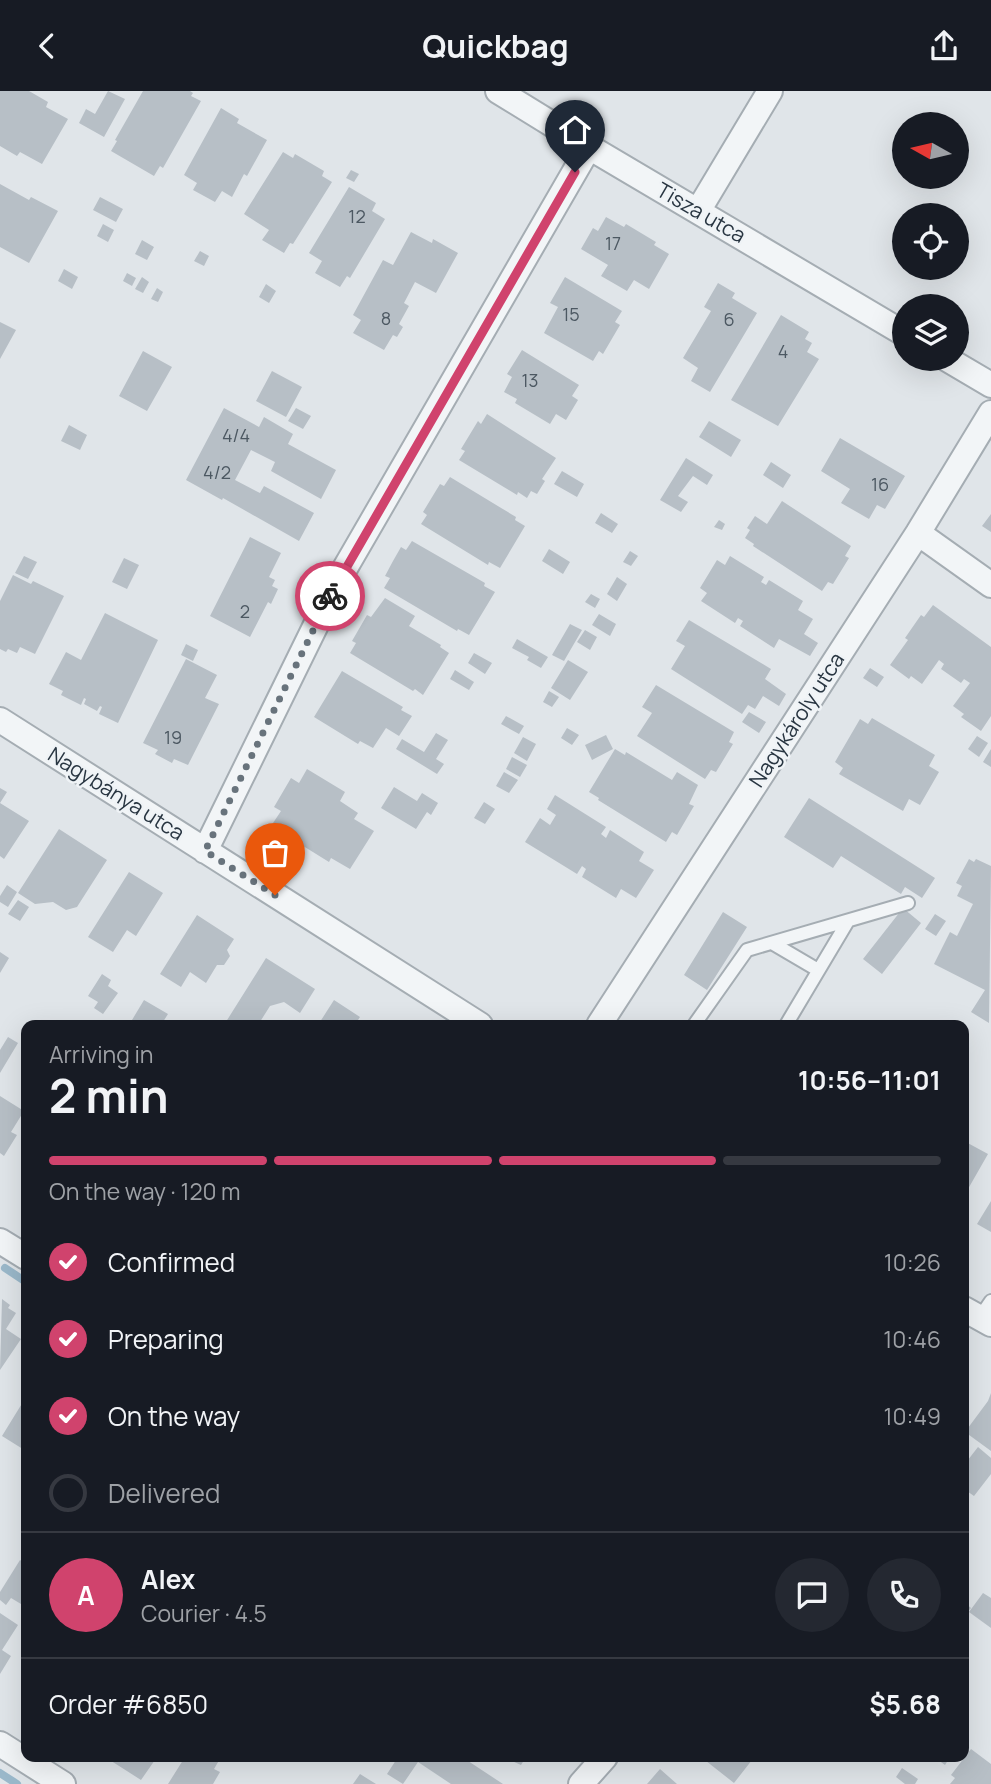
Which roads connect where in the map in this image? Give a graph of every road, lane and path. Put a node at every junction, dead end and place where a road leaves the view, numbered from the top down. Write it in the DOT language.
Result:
graph roads {
  1 [pos="498,91"];
  2 [pos="771,91"];
  3 [pos="589,148"];
  4 [pos="698,211"];
  5 [pos="892,326"];
  6 [pos="967,371"];
  7 [pos="991,385"];
  8 [pos="991,414"];
  9 [pos="918,533"];
  10 [pos="991,585"];
  11 [pos="0,720"];
  12 [pos="205,851"];
  13 [pos="908,903"];
  14 [pos="848,921"];
  15 [pos="772,943"];
  16 [pos="818,970"];
  17 [pos="472,1020"];
  18 [pos="602,1020"];
  19 [pos="698,1020"];
  20 [pos="789,1020"];
  21 [pos="0,1241"];
  22 [pos="21,1254"];
  23 [pos="0,1744"];
  24 [pos="21,1757"];
  25 [pos="28,1762"];
  26 [pos="600,1762"];
  27 [pos="63,1784"];
  28 [pos="581,1784"];
  1 -- 3 [label="street, Tisza utca"];
  2 -- 4 [label="street"];
  3 -- 4 [label="street, Tisza utca"];
  3 -- 12 [label="street"];
  4 -- 5 [label="street, Tisza utca"];
  6 -- 7 [label="street"];
  8 -- 9 [label="street, Nagykároly utca"];
  9 -- 10 [label="street"];
  9 -- 18 [label="street, Nagykároly utca"];
  11 -- 12 [label="street, Nagybánya utca"];
  12 -- 17 [label="street, Nagybánya utca"];
  13 -- 14 [label="lane"];
  14 -- 15 [label="lane"];
  14 -- 16 [label="lane"];
  15 -- 16 [label="lane"];
  15 -- 19 [label="lane"];
  16 -- 20 [label="lane"];
  21 -- 22 [label="street"];
  23 -- 24 [label="street"];
  25 -- 27 [label="street"];
  26 -- 28 [label="street"];
}
